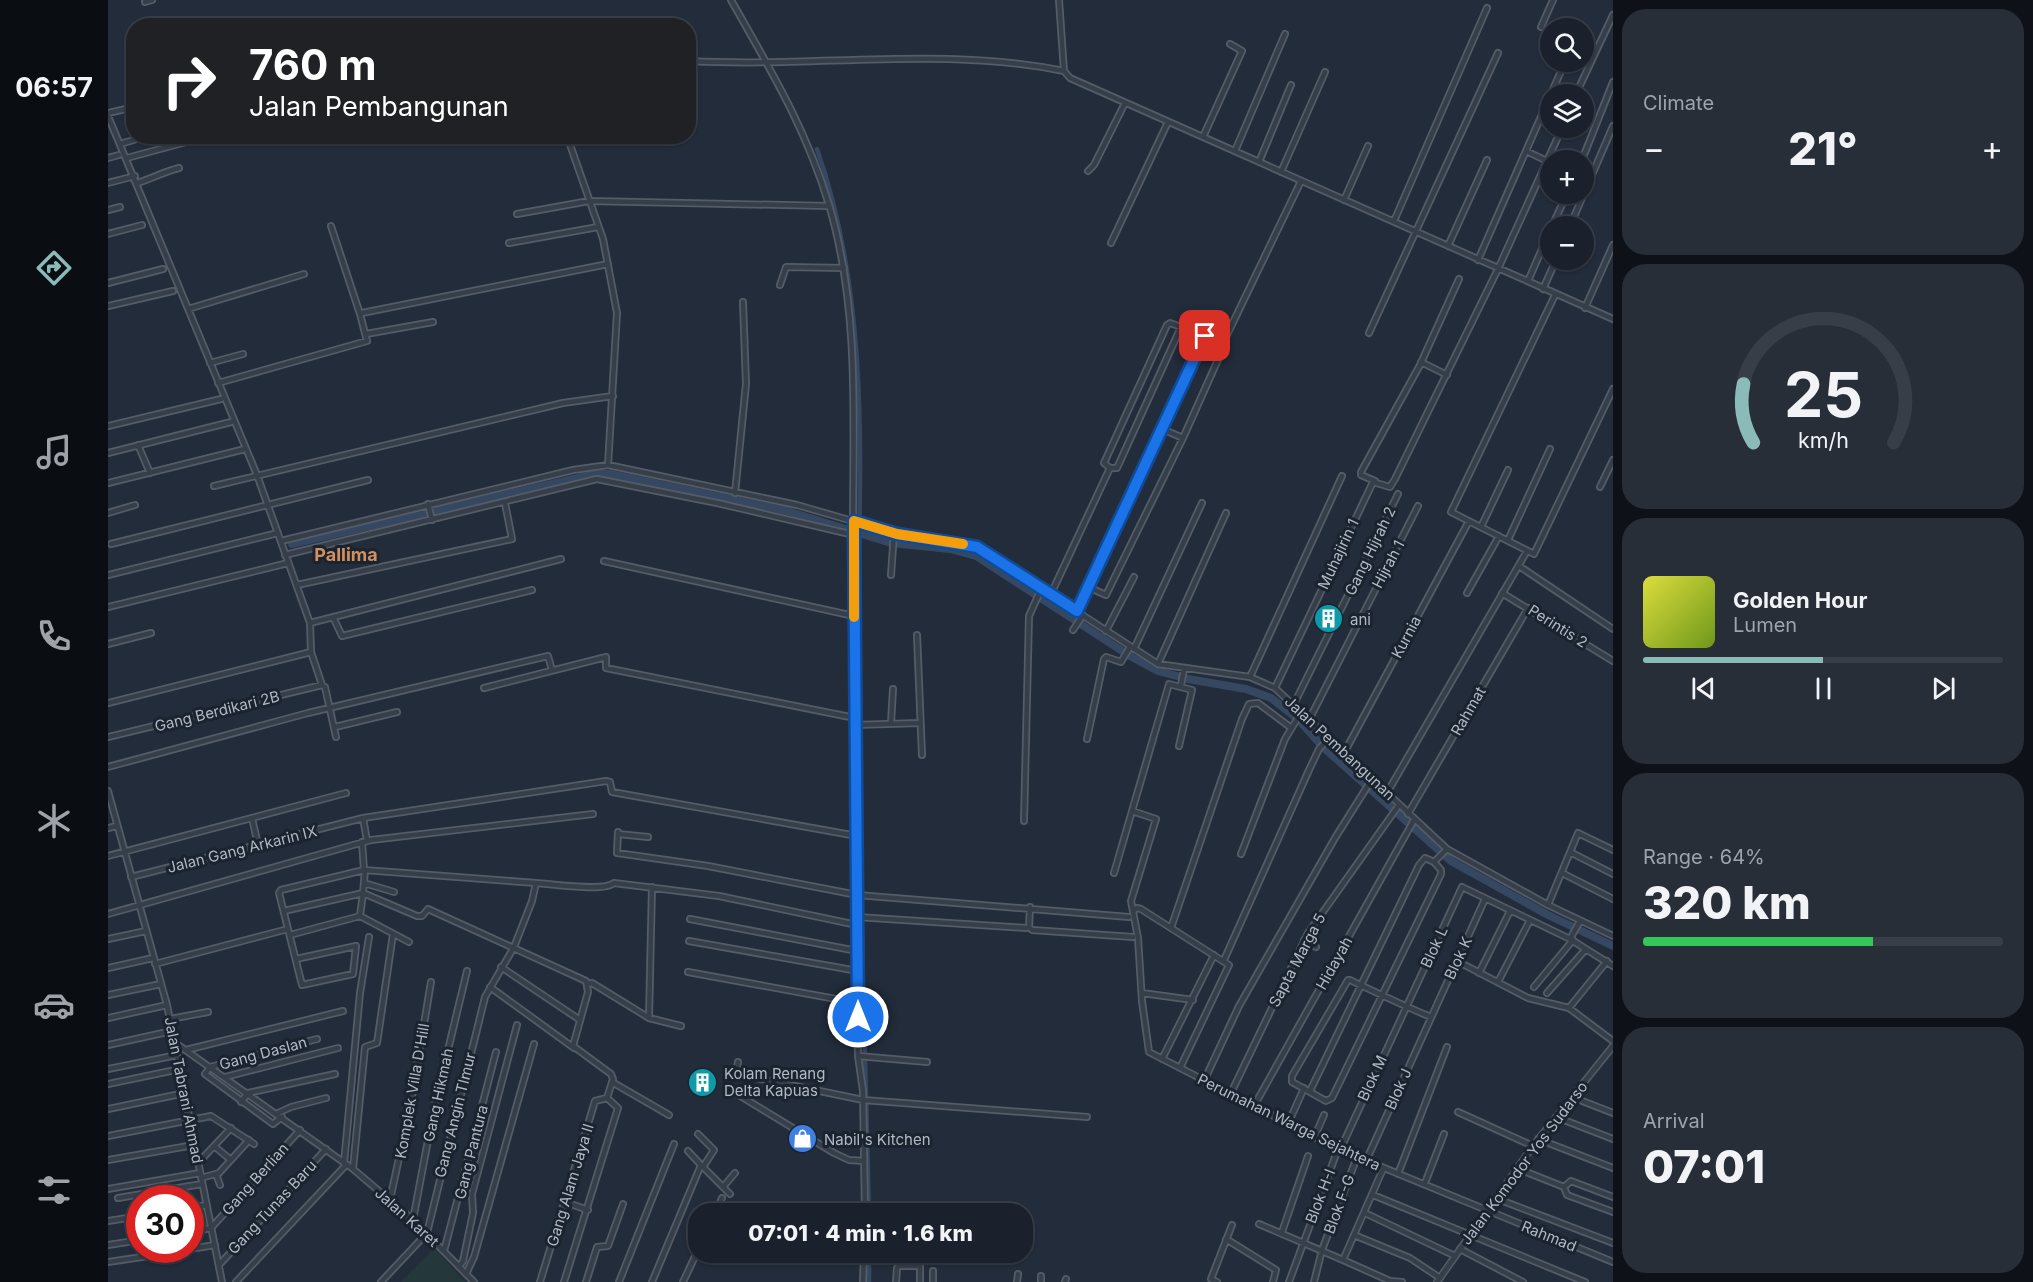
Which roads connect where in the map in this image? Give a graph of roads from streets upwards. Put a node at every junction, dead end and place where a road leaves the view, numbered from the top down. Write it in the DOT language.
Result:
graph roads {
  1 [pos="152,0"];
  2 [pos="731,0"];
  3 [pos="1059,0"];
  4 [pos="1554,0"];
  5 [pos="145,2"];
  6 [pos="1487,8"];
  7 [pos="1613,15"];
  8 [pos="1545,18"];
  9 [pos="1286,34"];
  10 [pos="1230,44"];
  11 [pos="1498,53"];
  12 [pos="1594,54"];
  13 [pos="696,61"];
  14 [pos="766,61"];
  15 [pos="1064,71"];
  16 [pos="1325,72"];
  17 [pos="1561,72"];
  18 [pos="1613,82"];
  19 [pos="1291,85"];
  20 [pos="1125,103"];
  21 [pos="126,109"];
  22 [pos="108,114"];
  23 [pos="1168,122"];
  24 [pos="1613,126"];
  25 [pos="116,133"];
  26 [pos="108,134"];
  27 [pos="1203,137"];
  28 [pos="126,142"];
  29 [pos="120,144"];
  30 [pos="179,144"];
  31 [pos="570,144"];
  32 [pos="1368,146"];
  33 [pos="1586,150"];
  34 [pos="1526,151"];
  35 [pos="1235,152"];
  36 [pos="119,155"];
  37 [pos="1540,157"];
  38 [pos="108,158"];
  39 [pos="127,158"];
  40 [pos="1487,160"];
  41 [pos="1259,162"];
  42 [pos="178,168"];
  43 [pos="1088,171"];
  44 [pos="1281,172"];
  45 [pos="1594,173"];
  46 [pos="135,176"];
  47 [pos="1540,178"];
  48 [pos="1301,181"];
  49 [pos="108,183"];
  50 [pos="137,183"];
  51 [pos="1344,200"];
  52 [pos="589,201"];
  53 [pos="830,206"];
  54 [pos="120,207"];
  55 [pos="108,210"];
  56 [pos="517,213"];
  57 [pos="1394,222"];
  58 [pos="142,225"];
  59 [pos="331,226"];
  60 [pos="598,227"];
  61 [pos="1414,231"];
  62 [pos="108,234"];
  63 [pos="509,243"];
  64 [pos="1111,243"];
  65 [pos="1613,245"];
  66 [pos="1448,246"];
  67 [pos="1540,252"];
  68 [pos="1478,260"];
  69 [pos="608,264"];
  70 [pos="844,268"];
  71 [pos="163,269"];
  72 [pos="1498,269"];
  73 [pos="1552,270"];
  74 [pos="304,274"];
  75 [pos="1459,279"];
  76 [pos="1527,281"];
  77 [pos="108,283"];
  78 [pos="780,285"];
  79 [pos="1543,289"];
  80 [pos="173,291"];
  81 [pos="1556,295"];
  82 [pos="742,302"];
  83 [pos="108,306"];
  84 [pos="1585,308"];
  85 [pos="188,309"];
  86 [pos="360,314"];
  87 [pos="1613,319"];
  88 [pos="433,322"];
  89 [pos="1369,333"];
  90 [pos="366,334"];
  91 [pos="1226,337"];
  92 [pos="243,354"];
  93 [pos="1421,362"];
  94 [pos="210,363"];
  95 [pos="1447,375"];
  96 [pos="218,383"];
  97 [pos="1613,388"];
  98 [pos="613,396"];
  99 [pos="221,399"];
  100 [pos="231,422"];
  101 [pos="108,426"];
  102 [pos="1162,429"];
  103 [pos="1183,438"];
  104 [pos="138,445"];
  105 [pos="246,448"];
  106 [pos="1550,449"];
  107 [pos="108,453"];
  108 [pos="1613,460"];
  109 [pos="608,465"];
  110 [pos="1110,468"];
  111 [pos="1508,470"];
  112 [pos="150,473"];
  113 [pos="257,475"];
  114 [pos="1342,476"];
  115 [pos="368,480"];
  116 [pos="108,483"];
  117 [pos="1373,483"];
  118 [pos="214,486"];
  119 [pos="1600,487"];
  120 [pos="735,493"];
  121 [pos="1398,494"];
  122 [pos="267,503"];
  123 [pos="506,503"];
  124 [pos="1202,503"];
  125 [pos="428,504"];
  126 [pos="135,505"];
  127 [pos="1418,506"];
  128 [pos="108,513"];
  129 [pos="1226,513"];
  130 [pos="432,520"];
  131 [pos="1469,521"];
  132 [pos="854,522"];
  133 [pos="1481,527"];
  134 [pos="278,533"];
  135 [pos="853,534"];
  136 [pos="894,535"];
  137 [pos="1499,536"];
  138 [pos="1508,540"];
  139 [pos="281,541"];
  140 [pos="111,543"];
  141 [pos="1527,551"];
  142 [pos="285,555"];
  143 [pos="561,560"];
  144 [pos="604,561"];
  145 [pos="288,563"];
  146 [pos="1519,566"];
  147 [pos="108,575"];
  148 [pos="891,575"];
  149 [pos="1134,578"];
  150 [pos="297,585"];
  151 [pos="1088,587"];
  152 [pos="1041,589"];
  153 [pos="532,590"];
  154 [pos="1467,593"];
  155 [pos="1502,593"];
  156 [pos="1051,594"];
  157 [pos="108,607"];
  158 [pos="1528,608"];
  159 [pos="1077,611"];
  160 [pos="1083,615"];
  161 [pos="854,616"];
  162 [pos="333,617"];
  163 [pos="310,623"];
  164 [pos="1613,629"];
  165 [pos="1073,630"];
  166 [pos="1106,631"];
  167 [pos="151,633"];
  168 [pos="917,635"];
  169 [pos="108,644"];
  170 [pos="1131,648"];
  171 [pos="311,652"];
  172 [pos="1613,661"];
  173 [pos="1158,664"];
  174 [pos="552,670"];
  175 [pos="1184,671"];
  176 [pos="1250,677"];
  177 [pos="1182,683"];
  178 [pos="323,686"];
  179 [pos="484,688"];
  180 [pos="1275,688"];
  181 [pos="892,689"];
  182 [pos="108,703"];
  183 [pos="1294,704"];
  184 [pos="330,709"];
  185 [pos="397,712"];
  186 [pos="1300,713"];
  187 [pos="855,718"];
  188 [pos="1310,718"];
  189 [pos="891,723"];
  190 [pos="920,723"];
  191 [pos="857,725"];
  192 [pos="1291,725"];
  193 [pos="334,727"];
  194 [pos="108,737"];
  195 [pos="336,737"];
  196 [pos="1087,739"];
  197 [pos="1327,740"];
  198 [pos="1179,746"];
  199 [pos="1344,753"];
  200 [pos="922,755"];
  201 [pos="108,767"];
  202 [pos="1370,781"];
  203 [pos="108,791"];
  204 [pos="346,793"];
  205 [pos="1387,793"];
  206 [pos="109,800"];
  207 [pos="1398,807"];
  208 [pos="1132,811"];
  209 [pos="593,814"];
  210 [pos="1408,814"];
  211 [pos="252,818"];
  212 [pos="363,818"];
  213 [pos="1024,821"];
  214 [pos="1413,822"];
  215 [pos="117,826"];
  216 [pos="108,828"];
  217 [pos="857,836"];
  218 [pos="648,837"];
  219 [pos="364,842"];
  220 [pos="258,845"];
  221 [pos="1613,850"];
  222 [pos="1445,851"];
  223 [pos="1570,852"];
  224 [pos="125,853"];
  225 [pos="1241,854"];
  226 [pos="108,856"];
  227 [pos="1436,860"];
  228 [pos="365,870"];
  229 [pos="1113,873"];
  230 [pos="1562,873"];
  231 [pos="1613,874"];
  232 [pos="131,878"];
  233 [pos="364,883"];
  234 [pos="536,883"];
  235 [pos="652,887"];
  236 [pos="394,892"];
  237 [pos="363,893"];
  238 [pos="858,895"];
  239 [pos="1485,899"];
  240 [pos="1613,899"];
  241 [pos="1548,905"];
  242 [pos="139,906"];
  243 [pos="1030,907"];
  244 [pos="284,911"];
  245 [pos="1133,911"];
  246 [pos="1510,911"];
  247 [pos="108,914"];
  248 [pos="360,916"];
  249 [pos="857,917"];
  250 [pos="1129,917"];
  251 [pos="690,919"];
  252 [pos="1529,922"];
  253 [pos="1578,923"];
  254 [pos="857,925"];
  255 [pos="1026,928"];
  256 [pos="1171,928"];
  257 [pos="146,931"];
  258 [pos="289,932"];
  259 [pos="393,934"];
  260 [pos="1613,936"];
  261 [pos="369,937"];
  262 [pos="1133,937"];
  263 [pos="1572,938"];
  264 [pos="108,939"];
  265 [pos="689,940"];
  266 [pos="1304,940"];
  267 [pos="409,942"];
  268 [pos="514,947"];
  269 [pos="1316,947"];
  270 [pos="1586,949"];
  271 [pos="857,951"];
  272 [pos="1214,955"];
  273 [pos="153,958"];
  274 [pos="296,960"];
  275 [pos="1224,960"];
  276 [pos="1457,961"];
  277 [pos="1607,962"];
  278 [pos="155,964"];
  279 [pos="1613,966"];
  280 [pos="501,967"];
  281 [pos="108,968"];
  282 [pos="467,971"];
  283 [pos="858,971"];
  284 [pos="688,972"];
  285 [pos="1479,973"];
  286 [pos="431,982"];
  287 [pos="1498,982"];
  288 [pos="161,984"];
  289 [pos="588,984"];
  290 [pos="1362,985"];
  291 [pos="489,987"];
  292 [pos="1534,987"];
  293 [pos="1142,993"];
  294 [pos="1547,993"];
  295 [pos="1382,994"];
  296 [pos="108,995"];
  297 [pos="1193,1000"];
  298 [pos="858,1003"];
  299 [pos="167,1005"];
  300 [pos="1406,1007"];
  301 [pos="1569,1008"];
  302 [pos="343,1011"];
  303 [pos="208,1012"];
  304 [pos="1431,1017"];
  305 [pos="108,1018"];
  306 [pos="649,1018"];
  307 [pos="170,1019"];
  308 [pos="580,1020"];
  309 [pos="517,1025"];
  310 [pos="681,1026"];
  311 [pos="172,1031"];
  312 [pos="317,1039"];
  313 [pos="1613,1041"];
  314 [pos="174,1042"];
  315 [pos="534,1044"];
  316 [pos="108,1045"];
  317 [pos="1447,1047"];
  318 [pos="338,1048"];
  319 [pos="574,1048"];
  320 [pos="1612,1049"];
  321 [pos="186,1050"];
  322 [pos="496,1052"];
  323 [pos="177,1055"];
  324 [pos="863,1056"];
  325 [pos="1162,1059"];
  326 [pos="738,1062"];
  327 [pos="927,1062"];
  328 [pos="210,1067"];
  329 [pos="1180,1068"];
  330 [pos="108,1069"];
  331 [pos="180,1069"];
  332 [pos="335,1074"];
  333 [pos="225,1077"];
  334 [pos="1204,1081"];
  335 [pos="232,1082"];
  336 [pos="612,1082"];
  337 [pos="108,1084"];
  338 [pos="1304,1088"];
  339 [pos="729,1089"];
  340 [pos="225,1090"];
  341 [pos="1310,1091"];
  342 [pos="185,1093"];
  343 [pos="248,1093"];
  344 [pos="1230,1095"];
  345 [pos="1572,1096"];
  346 [pos="326,1098"];
  347 [pos="607,1098"];
  348 [pos="865,1100"];
  349 [pos="241,1102"];
  350 [pos="1254,1106"];
  351 [pos="108,1109"];
  352 [pos="1458,1112"];
  353 [pos="1613,1113"];
  354 [pos="276,1114"];
  355 [pos="669,1115"];
  356 [pos="1324,1115"];
  357 [pos="1556,1116"];
  358 [pos="282,1117"];
  359 [pos="1087,1117"];
  360 [pos="189,1121"];
  361 [pos="1287,1124"];
  362 [pos="231,1128"];
  363 [pos="300,1130"];
  364 [pos="698,1134"];
  365 [pos="1444,1134"];
  366 [pos="108,1136"];
  367 [pos="1314,1138"];
  368 [pos="1538,1139"];
  369 [pos="1613,1139"];
  370 [pos="674,1144"];
  371 [pos="194,1145"];
  372 [pos="214,1146"];
  373 [pos="1533,1146"];
  374 [pos="326,1149"];
  375 [pos="1339,1150"];
  376 [pos="688,1151"];
  377 [pos="1308,1156"];
  378 [pos="1357,1157"];
  379 [pos="108,1160"];
  380 [pos="231,1160"];
  381 [pos="864,1161"];
  382 [pos="1366,1161"];
  383 [pos="198,1163"];
  384 [pos="345,1164"];
  385 [pos="702,1166"];
  386 [pos="1383,1168"];
  387 [pos="1516,1168"];
  388 [pos="1613,1168"];
  389 [pos="353,1169"];
  390 [pos="735,1173"];
  391 [pos="216,1174"];
  392 [pos="1398,1174"];
  393 [pos="201,1178"];
  394 [pos="1425,1184"];
  395 [pos="220,1185"];
  396 [pos="723,1187"];
  397 [pos="1564,1187"];
  398 [pos="108,1189"];
  399 [pos="730,1194"];
  400 [pos="1373,1195"];
  401 [pos="1613,1197"];
  402 [pos="118,1198"];
  403 [pos="722,1198"];
  404 [pos="1495,1198"];
  405 [pos="390,1200"];
  406 [pos="565,1202"];
  407 [pos="720,1203"];
  408 [pos="865,1203"];
  409 [pos="623,1204"];
  410 [pos="206,1205"];
  411 [pos="1486,1209"];
  412 [pos="588,1210"];
  413 [pos="1613,1212"];
  414 [pos="1365,1213"];
  415 [pos="126,1218"];
  416 [pos="413,1220"];
  417 [pos="108,1221"];
  418 [pos="1259,1224"];
  419 [pos="1232,1226"];
  420 [pos="211,1228"];
  421 [pos="204,1229"];
  422 [pos="1282,1232"];
  423 [pos="427,1233"];
  424 [pos="1470,1234"];
  425 [pos="1354,1235"];
  426 [pos="1226,1239"];
  427 [pos="126,1242"];
  428 [pos="1303,1242"];
  429 [pos="1613,1243"];
  430 [pos="108,1245"];
  431 [pos="215,1245"];
  432 [pos="204,1247"];
  433 [pos="1460,1248"];
  434 [pos="1322,1250"];
  435 [pos="444,1251"];
  436 [pos="1455,1256"];
  437 [pos="126,1259"];
  438 [pos="1343,1260"];
  439 [pos="108,1262"];
  440 [pos="1613,1262"];
  441 [pos="692,1263"];
  442 [pos="864,1263"];
  443 [pos="219,1266"];
  444 [pos="459,1267"];
  445 [pos="933,1271"];
  446 [pos="466,1274"];
  447 [pos="1018,1274"];
  448 [pos="1440,1280"];
  449 [pos="221,1282"];
  450 [pos="236,1282"];
  451 [pos="381,1282"];
  452 [pos="474,1282"];
  453 [pos="540,1282"];
  454 [pos="564,1282"];
  455 [pos="586,1282"];
  456 [pos="619,1282"];
  457 [pos="652,1282"];
  458 [pos="682,1282"];
  459 [pos="863,1282"];
  460 [pos="896,1282"];
  461 [pos="920,1282"];
  462 [pos="933,1282"];
  463 [pos="1017,1282"];
  464 [pos="1217,1282"];
  465 [pos="1273,1282"];
  466 [pos="1288,1282"];
  467 [pos="1314,1282"];
  468 [pos="1402,1282"];
  469 [pos="1522,1282"];
  470 [pos="1585,1282"];
  1 -- 5 [label="street"];
  2 -- 14 [label="street"];
  3 -- 15 [label="street"];
  4 -- 8 [label="street"];
  6 -- 57 [label="street"];
  7 -- 12 [label="street"];
  9 -- 35 [label="street"];
  10 -- 27 [label="street"];
  11 -- 61 [label="street"];
  13 -- 14 [label="street"];
  14 -- 15 [label="street"];
  14 -- 53 [label="street"];
  15 -- 20 [label="street"];
  16 -- 44 [label="street"];
  17 -- 34 [label="street"];
  18 -- 33 [label="street"];
  19 -- 41 [label="street"];
  20 -- 23 [label="street"];
  20 -- 43 [label="street"];
  21 -- 22 [label="street"];
  22 -- 25 [label="street"];
  23 -- 27 [label="street"];
  23 -- 64 [label="street"];
  24 -- 45 [label="street"];
  25 -- 26 [label="street"];
  25 -- 29 [label="street"];
  27 -- 35 [label="street"];
  28 -- 29 [label="street"];
  29 -- 39 [label="street"];
  30 -- 39 [label="street"];
  31 -- 52 [label="street"];
  32 -- 51 [label="street"];
  34 -- 37 [label="street"];
  34 -- 68 [label="street"];
  35 -- 41 [label="street"];
  36 -- 38 [label="street"];
  39 -- 46 [label="street"];
  40 -- 66 [label="street"];
  41 -- 44 [label="street"];
  42 -- 50 [label="street"];
  44 -- 48 [label="street"];
  46 -- 49 [label="street"];
  46 -- 50 [label="street"];
  47 -- 72 [label="street"];
  48 -- 51 [label="street"];
  48 -- 91 [label="street"];
  50 -- 85 [label="street"];
  51 -- 57 [label="street"];
  52 -- 53 [label="street"];
  52 -- 56 [label="street"];
  52 -- 60 [label="street"];
  53 -- 70 [label="street"];
  54 -- 55 [label="street"];
  57 -- 61 [label="street"];
  58 -- 62 [label="street"];
  59 -- 86 [label="street"];
  60 -- 63 [label="street"];
  60 -- 69 [label="street"];
  61 -- 66 [label="street"];
  61 -- 89 [label="street"];
  65 -- 84 [label="street"];
  66 -- 68 [label="street"];
  67 -- 76 [label="street"];
  68 -- 72 [label="street"];
  69 -- 86 [label="street"];
  69 -- 98 [label="street"];
  70 -- 78 [label="street"];
  70 -- 132 [label="street"];
  71 -- 77 [label="street"];
  72 -- 76 [label="street"];
  72 -- 95 [label="street"];
  73 -- 79 [label="street"];
  74 -- 85 [label="street"];
  75 -- 93 [label="street"];
  76 -- 79 [label="street"];
  79 -- 81 [label="street"];
  80 -- 83 [label="street"];
  81 -- 84 [label="street"];
  81 -- 131 [label="street"];
  82 -- 120 [label="street"];
  84 -- 87 [label="street"];
  85 -- 94 [label="street"];
  86 -- 90 [label="street"];
  88 -- 90 [label="street"];
  90 -- 96 [label="street"];
  92 -- 94 [label="street"];
  93 -- 95 [label="street"];
  93 -- 117 [label="street"];
  94 -- 96 [label="street"];
  95 -- 117 [label="street"];
  96 -- 105 [label="street"];
  97 -- 141 [label="street"];
  98 -- 109 [label="street"];
  98 -- 113 [label="street"];
  99 -- 101 [label="street"];
  100 -- 104 [label="street"];
  102 -- 103 [label="street"];
  102 -- 103 [label="street"];
  102 -- 151 [label="street"];
  103 -- 151 [label="street"];
  104 -- 107 [label="street"];
  104 -- 112 [label="street"];
  105 -- 112 [label="street"];
  105 -- 113 [label="street"];
  106 -- 138 [label="street"];
  108 -- 119 [label="street"];
  109 -- 120 [label="street, Jalan Pembangunan"];
  109 -- 125 [label="street"];
  110 -- 110 [label="street"];
  110 -- 156 [label="street"];
  111 -- 133 [label="street"];
  112 -- 116 [label="street"];
  113 -- 118 [label="street"];
  113 -- 122 [label="street"];
  114 -- 176 [label="street"];
  115 -- 122 [label="street"];
  117 -- 180 [label="street, Muhajirin 1"];
  120 -- 132 [label="street, Jalan Pembangunan"];
  121 -- 183 [label="street, Gang Hijrah 2"];
  122 -- 134 [label="street"];
  122 -- 140 [label="street"];
  123 -- 130 [label="street"];
  123 -- 135 [label="street"];
  123 -- 150 [label="street"];
  124 -- 170 [label="street"];
  125 -- 130 [label="street"];
  125 -- 139 [label="street"];
  126 -- 128 [label="street"];
  127 -- 188 [label="street, Hijrah 1"];
  129 -- 173 [label="street"];
  130 -- 142 [label="street"];
  131 -- 133 [label="street"];
  131 -- 199 [label="street, Kurnia"];
  132 -- 135 [label="street"];
  132 -- 136 [label="street, Jalan Pembangunan"];
  133 -- 137 [label="street"];
  134 -- 139 [label="street"];
  134 -- 147 [label="street"];
  135 -- 161 [label="street"];
  136 -- 148 [label="street"];
  136 -- 152 [label="street, Jalan Pembangunan"];
  137 -- 138 [label="street"];
  137 -- 154 [label="street"];
  138 -- 141 [label="street"];
  139 -- 142 [label="street"];
  141 -- 146 [label="street"];
  142 -- 145 [label="street"];
  143 -- 162 [label="street"];
  144 -- 161 [label="street"];
  145 -- 150 [label="street"];
  145 -- 157 [label="street"];
  146 -- 155 [label="street"];
  146 -- 164 [label="street"];
  149 -- 166 [label="street"];
  150 -- 163 [label="street"];
  151 -- 159 [label="street"];
  152 -- 156 [label="street, Jalan Pembangunan"];
  152 -- 213 [label="street"];
  153 -- 162 [label="street"];
  155 -- 158 [label="street, Perintis 2"];
  155 -- 205 [label="street"];
  156 -- 159 [label="street, Jalan Pembangunan"];
  158 -- 172 [label="street, Perintis 2"];
  158 -- 210 [label="street, Rahmat"];
  159 -- 160 [label="street, Jalan Pembangunan"];
  160 -- 165 [label="street"];
  160 -- 166 [label="street, Jalan Pembangunan"];
  161 -- 187 [label="street"];
  162 -- 163 [label="street"];
  163 -- 171 [label="street"];
  166 -- 170 [label="street, Jalan Pembangunan"];
  167 -- 169 [label="street"];
  168 -- 190 [label="street"];
  170 -- 173 [label="street, Jalan Pembangunan"];
  170 -- 196 [label="street"];
  171 -- 178 [label="street"];
  171 -- 182 [label="street"];
  173 -- 175 [label="street, Jalan Pembangunan"];
  174 -- 179 [label="street"];
  174 -- 184 [label="street"];
  174 -- 187 [label="street"];
  175 -- 176 [label="street, Jalan Pembangunan"];
  175 -- 177 [label="street"];
  176 -- 180 [label="street, Jalan Pembangunan"];
  177 -- 198 [label="street"];
  177 -- 208 [label="street"];
  178 -- 184 [label="street"];
  178 -- 194 [label="street, Gang Berdikari 2B"];
  180 -- 183 [label="street, Jalan Pembangunan"];
  181 -- 189 [label="street"];
  183 -- 186 [label="street, Jalan Pembangunan"];
  184 -- 193 [label="street"];
  184 -- 201 [label="street"];
  185 -- 193 [label="street"];
  186 -- 188 [label="street, Jalan Pembangunan"];
  186 -- 192 [label="street"];
  187 -- 191 [label="street"];
  188 -- 197 [label="street, Jalan Pembangunan"];
  189 -- 190 [label="street"];
  189 -- 191 [label="street"];
  190 -- 200 [label="street"];
  191 -- 217 [label="street"];
  192 -- 225 [label="street"];
  192 -- 256 [label="street"];
  193 -- 195 [label="street"];
  197 -- 199 [label="street, Jalan Pembangunan"];
  197 -- 275 [label="street"];
  199 -- 202 [label="street, Jalan Pembangunan"];
  202 -- 205 [label="street, Jalan Pembangunan"];
  202 -- 334 [label="street"];
  203 -- 206 [label="street, Jalan Tabrani Ahmad"];
  204 -- 211 [label="street"];
  205 -- 207 [label="street, Jalan Pembangunan"];
  206 -- 215 [label="street, Jalan Tabrani Ahmad"];
  207 -- 210 [label="street, Jalan Pembangunan"];
  207 -- 266 [label="street, Sapta Marga 5"];
  208 -- 229 [label="street"];
  208 -- 245 [label="street, Perumahan Warga Sejahtera"];
  209 -- 219 [label="street"];
  210 -- 214 [label="street, Jalan Pembangunan"];
  211 -- 220 [label="street"];
  211 -- 224 [label="street"];
  212 -- 217 [label="street, Jalan Gang Arkarin IX"];
  212 -- 219 [label="street"];
  212 -- 220 [label="street, Jalan Gang Arkarin IX"];
  214 -- 222 [label="street, Jalan Pembangunan"];
  214 -- 350 [label="street, Hidayah"];
  215 -- 216 [label="street"];
  215 -- 224 [label="street, Jalan Tabrani Ahmad"];
  217 -- 238 [label="street"];
  218 -- 238 [label="street"];
  219 -- 228 [label="street"];
  219 -- 242 [label="street"];
  220 -- 232 [label="street, Jalan Gang Arkarin IX"];
  221 -- 223 [label="street"];
  222 -- 227 [label="street"];
  222 -- 241 [label="street, Jalan Pembangunan"];
  223 -- 230 [label="street"];
  223 -- 231 [label="street"];
  224 -- 226 [label="street"];
  224 -- 232 [label="street, Jalan Tabrani Ahmad"];
  227 -- 290 [label="street"];
  227 -- 295 [label="street"];
  228 -- 233 [label="street"];
  228 -- 234 [label="street"];
  228 -- 244 [label="street"];
  230 -- 240 [label="street"];
  230 -- 241 [label="street"];
  232 -- 242 [label="street, Jalan Tabrani Ahmad"];
  233 -- 236 [label="street"];
  233 -- 237 [label="street"];
  234 -- 235 [label="street"];
  234 -- 268 [label="street, Gang Angin TImur"];
  235 -- 254 [label="street"];
  235 -- 306 [label="street"];
  237 -- 244 [label="street"];
  237 -- 248 [label="street"];
  237 -- 268 [label="street"];
  238 -- 243 [label="street"];
  238 -- 249 [label="street"];
  239 -- 246 [label="street"];
  239 -- 276 [label="street, Blok K"];
  239 -- 300 [label="street, Blok L"];
  241 -- 253 [label="street, Jalan Pembangunan"];
  242 -- 247 [label="street"];
  242 -- 257 [label="street, Jalan Tabrani Ahmad"];
  243 -- 250 [label="street"];
  243 -- 262 [label="street"];
  244 -- 258 [label="street"];
  245 -- 256 [label="street"];
  245 -- 293 [label="street, Perumahan Warga Sejahtera"];
  246 -- 252 [label="street"];
  246 -- 285 [label="street"];
  248 -- 258 [label="street"];
  248 -- 259 [label="street"];
  249 -- 254 [label="street"];
  249 -- 255 [label="street"];
  251 -- 271 [label="street"];
  252 -- 263 [label="street"];
  252 -- 287 [label="street"];
  253 -- 260 [label="street, Jalan Pembangunan"];
  253 -- 263 [label="street"];
  254 -- 271 [label="street"];
  256 -- 272 [label="street"];
  257 -- 264 [label="street"];
  257 -- 273 [label="street, Jalan Tabrani Ahmad"];
  258 -- 274 [label="street"];
  258 -- 278 [label="street"];
  259 -- 267 [label="street"];
  259 -- 389 [label="street"];
  261 -- 384 [label="street"];
  263 -- 270 [label="street"];
  263 -- 292 [label="street"];
  265 -- 283 [label="street"];
  266 -- 269 [label="street"];
  266 -- 344 [label="street, Sapta Marga 5"];
  268 -- 280 [label="street, Gang Angin TImur"];
  268 -- 289 [label="street"];
  270 -- 277 [label="street"];
  270 -- 294 [label="street"];
  271 -- 283 [label="street"];
  272 -- 275 [label="street"];
  272 -- 297 [label="street"];
  273 -- 278 [label="street, Jalan Tabrani Ahmad"];
  273 -- 281 [label="street"];
  274 -- 274 [label="street"];
  275 -- 329 [label="street"];
  276 -- 285 [label="street"];
  276 -- 304 [label="street, Blok K"];
  277 -- 279 [label="street"];
  277 -- 301 [label="street"];
  278 -- 288 [label="street, Jalan Tabrani Ahmad"];
  280 -- 291 [label="street, Gang Angin TImur"];
  280 -- 308 [label="street"];
  282 -- 416 [label="street, Gang Hikmah"];
  283 -- 298 [label="street"];
  284 -- 298 [label="street"];
  285 -- 287 [label="street"];
  286 -- 405 [label="street, Komplek Villa D'Hill"];
  287 -- 301 [label="street"];
  288 -- 296 [label="street"];
  288 -- 299 [label="street, Jalan Tabrani Ahmad"];
  289 -- 306 [label="street"];
  289 -- 308 [label="street"];
  290 -- 295 [label="street"];
  290 -- 338 [label="street"];
  290 -- 341 [label="street"];
  291 -- 319 [label="street"];
  291 -- 423 [label="street, Gang Angin TImur"];
  293 -- 297 [label="street"];
  293 -- 325 [label="street, Perumahan Warga Sejahtera"];
  295 -- 300 [label="street"];
  295 -- 341 [label="street"];
  297 -- 325 [label="street"];
  298 -- 324 [label="street"];
  299 -- 305 [label="street, Jalan Tabrani Ahmad"];
  299 -- 307 [label="street, Jalan Tabrani Ahmad"];
  300 -- 304 [label="street"];
  300 -- 375 [label="street, Blok M"];
  301 -- 313 [label="street"];
  302 -- 321 [label="street"];
  303 -- 307 [label="street"];
  304 -- 382 [label="street, Blok J"];
  306 -- 310 [label="street"];
  307 -- 311 [label="street, Jalan Tabrani Ahmad"];
  308 -- 319 [label="street"];
  309 -- 444 [label="street"];
  311 -- 314 [label="street, Jalan Tabrani Ahmad"];
  311 -- 316 [label="street"];
  312 -- 328 [label="street, Gang Daslan"];
  314 -- 321 [label="street, Jalan Karet"];
  314 -- 323 [label="street, Jalan Tabrani Ahmad"];
  315 -- 446 [label="street"];
  317 -- 392 [label="street"];
  318 -- 333 [label="street"];
  319 -- 336 [label="street"];
  320 -- 345 [label="street, Jalan Komodor Yos Sudarso"];
  321 -- 328 [label="street, Jalan Karet"];
  322 -- 435 [label="street, Gang Pantura"];
  323 -- 330 [label="street"];
  323 -- 331 [label="street, Jalan Tabrani Ahmad"];
  324 -- 327 [label="street"];
  324 -- 348 [label="street"];
  325 -- 329 [label="street, Perumahan Warga Sejahtera"];
  326 -- 348 [label="street"];
  328 -- 333 [label="street, Jalan Karet"];
  328 -- 340 [label="street"];
  329 -- 334 [label="street, Perumahan Warga Sejahtera"];
  331 -- 337 [label="street"];
  331 -- 342 [label="street, Jalan Tabrani Ahmad"];
  332 -- 343 [label="street"];
  333 -- 335 [label="street, Jalan Karet"];
  334 -- 344 [label="street, Perumahan Warga Sejahtera"];
  335 -- 340 [label="street"];
  335 -- 343 [label="street, Jalan Karet"];
  336 -- 347 [label="street"];
  336 -- 355 [label="street"];
  338 -- 341 [label="street"];
  338 -- 361 [label="street"];
  339 -- 381 [label="street"];
  340 -- 349 [label="street"];
  342 -- 351 [label="street"];
  342 -- 360 [label="street, Jalan Tabrani Ahmad"];
  343 -- 349 [label="street"];
  343 -- 354 [label="street, Jalan Karet"];
  344 -- 350 [label="street, Perumahan Warga Sejahtera"];
  345 -- 353 [label="street"];
  345 -- 357 [label="street, Jalan Komodor Yos Sudarso"];
  346 -- 354 [label="street"];
  347 -- 406 [label="street, Gang Alam Jaya II"];
  347 -- 412 [label="street"];
  348 -- 359 [label="street"];
  348 -- 381 [label="street"];
  349 -- 358 [label="street"];
  350 -- 361 [label="street, Perumahan Warga Sejahtera"];
  352 -- 373 [label="street"];
  354 -- 358 [label="street, Jalan Karet"];
  356 -- 367 [label="street"];
  357 -- 368 [label="street, Jalan Komodor Yos Sudarso"];
  357 -- 369 [label="street"];
  358 -- 363 [label="street, Jalan Karet"];
  360 -- 362 [label="street"];
  360 -- 366 [label="street"];
  360 -- 371 [label="street, Jalan Tabrani Ahmad"];
  361 -- 367 [label="street, Perumahan Warga Sejahtera"];
  362 -- 372 [label="street"];
  362 -- 380 [label="street"];
  363 -- 374 [label="street, Jalan Karet"];
  363 -- 420 [label="street, Gang Berlian"];
  364 -- 385 [label="street"];
  365 -- 394 [label="street"];
  367 -- 375 [label="street, Perumahan Warga Sejahtera"];
  368 -- 373 [label="street, Jalan Komodor Yos Sudarso"];
  368 -- 388 [label="street"];
  370 -- 456 [label="street"];
  371 -- 379 [label="street"];
  371 -- 383 [label="street, Jalan Tabrani Ahmad"];
  372 -- 380 [label="street"];
  372 -- 383 [label="street"];
  373 -- 387 [label="street, Jalan Komodor Yos Sudarso"];
  374 -- 384 [label="street, Jalan Karet"];
  374 -- 443 [label="street, Gang Tunas Baru"];
  375 -- 378 [label="street, Perumahan Warga Sejahtera"];
  375 -- 428 [label="street, Blok H-I"];
  376 -- 385 [label="street"];
  377 -- 422 [label="street"];
  378 -- 382 [label="street, Perumahan Warga Sejahtera"];
  378 -- 434 [label="street, Blok F-G"];
  380 -- 391 [label="street"];
  381 -- 408 [label="street"];
  382 -- 386 [label="street, Perumahan Warga Sejahtera"];
  383 -- 393 [label="street, Jalan Tabrani Ahmad"];
  384 -- 389 [label="street, Jalan Karet"];
  384 -- 450 [label="street"];
  385 -- 396 [label="street"];
  385 -- 457 [label="street"];
  386 -- 392 [label="street, Perumahan Warga Sejahtera"];
  386 -- 400 [label="street"];
  387 -- 397 [label="street"];
  387 -- 404 [label="street, Jalan Komodor Yos Sudarso"];
  389 -- 405 [label="street, Jalan Karet"];
  390 -- 396 [label="street"];
  391 -- 393 [label="street"];
  391 -- 395 [label="street"];
  392 -- 394 [label="street, Perumahan Warga Sejahtera"];
  393 -- 398 [label="street"];
  393 -- 402 [label="street"];
  393 -- 410 [label="street, Jalan Tabrani Ahmad"];
  394 -- 411 [label="street, Perumahan Warga Sejahtera"];
  396 -- 399 [label="street"];
  397 -- 401 [label="street"];
  397 -- 413 [label="street"];
  400 -- 414 [label="street"];
  400 -- 424 [label="street"];
  403 -- 407 [label="street"];
  404 -- 411 [label="street, Jalan Komodor Yos Sudarso"];
  404 -- 429 [label="street"];
  405 -- 416 [label="street, Jalan Karet"];
  406 -- 412 [label="street"];
  406 -- 453 [label="street, Gang Alam Jaya II"];
  409 -- 455 [label="street"];
  410 -- 420 [label="street, Jalan Tabrani Ahmad"];
  411 -- 424 [label="street, Jalan Komodor Yos Sudarso"];
  411 -- 440 [label="street, Rahmad"];
  412 -- 454 [label="street"];
  414 -- 425 [label="street"];
  414 -- 436 [label="street"];
  415 -- 417 [label="street"];
  416 -- 423 [label="street, Jalan Karet"];
  418 -- 422 [label="street"];
  419 -- 426 [label="street"];
  420 -- 421 [label="street"];
  420 -- 431 [label="street, Jalan Tabrani Ahmad"];
  422 -- 428 [label="street"];
  423 -- 435 [label="street, Jalan Karet"];
  423 -- 451 [label="street"];
  424 -- 433 [label="street, Jalan Komodor Yos Sudarso"];
  424 -- 470 [label="street"];
  425 -- 438 [label="street"];
  425 -- 448 [label="street"];
  426 -- 464 [label="street"];
  426 -- 465 [label="street"];
  427 -- 430 [label="street"];
  428 -- 434 [label="street"];
  428 -- 466 [label="street, Blok H-I"];
  431 -- 432 [label="street"];
  431 -- 443 [label="street, Jalan Tabrani Ahmad"];
  433 -- 436 [label="street, Jalan Komodor Yos Sudarso"];
  433 -- 469 [label="street"];
  434 -- 438 [label="street"];
  434 -- 467 [label="street, Blok F-G"];
  435 -- 444 [label="street, Jalan Karet"];
  436 -- 448 [label="street, Jalan Komodor Yos Sudarso"];
  437 -- 439 [label="street"];
  438 -- 468 [label="street"];
  441 -- 458 [label="street"];
  442 -- 459 [label="street"];
  443 -- 449 [label="street, Jalan Tabrani Ahmad"];
  444 -- 446 [label="street, Jalan Karet"];
  445 -- 462 [label="street"];
  446 -- 452 [label="street, Jalan Karet"];
  447 -- 463 [label="street"];
  460 -- 461 [label="street"];
}
